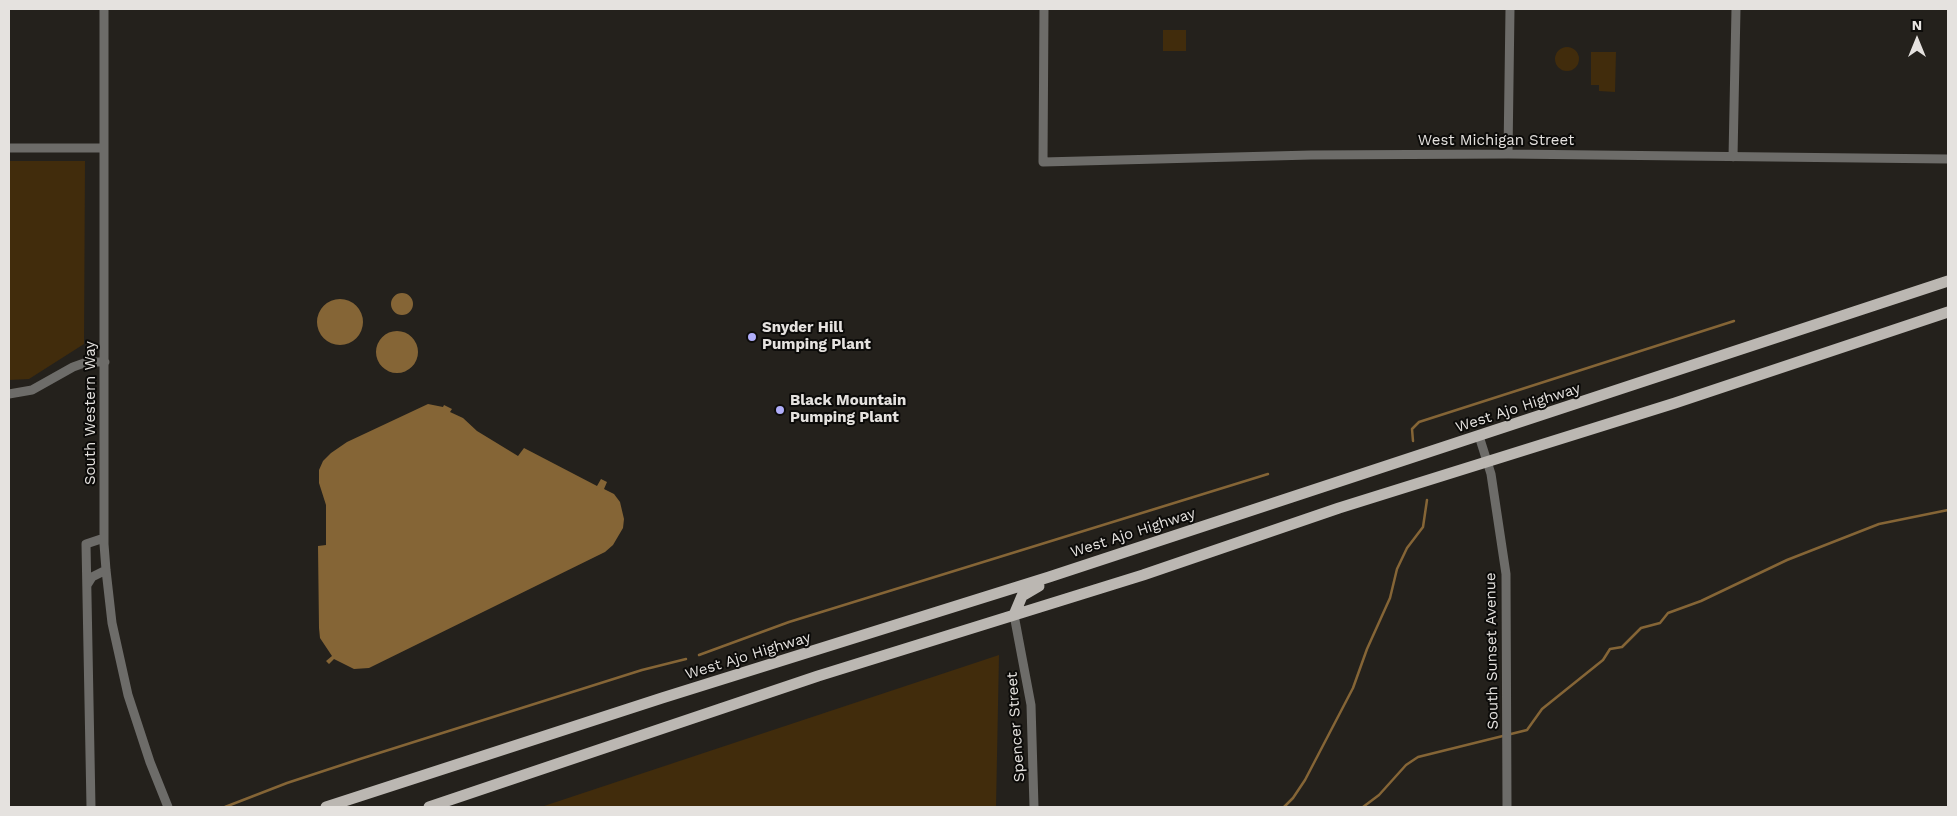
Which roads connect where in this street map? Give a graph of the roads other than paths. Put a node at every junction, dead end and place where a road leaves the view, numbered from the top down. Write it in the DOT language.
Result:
graph roads {
  1 [pos="104,9"];
  2 [pos="1044,9"];
  3 [pos="1510,9"];
  4 [pos="1736,9"];
  5 [pos="9,148"];
  6 [pos="104,148"];
  7 [pos="1508,154"];
  8 [pos="1733,157"];
  9 [pos="1948,159"];
  10 [pos="1948,281"];
  11 [pos="1948,312"];
  12 [pos="105,362"];
  13 [pos="9,394"];
  14 [pos="1479,436"];
  15 [pos="1487,462"];
  16 [pos="104,538"];
  17 [pos="1091,563"];
  18 [pos="106,570"];
  19 [pos="87,585"];
  20 [pos="1014,615"];
  21 [pos="91,807"];
  22 [pos="168,807"];
  23 [pos="326,807"];
  24 [pos="429,807"];
  25 [pos="1034,807"];
  26 [pos="1507,807"];
  1 -- 6 [label="street, South Western Way"];
  2 -- 7 [label="street, West Michigan Street"];
  3 -- 7 [label="street"];
  4 -- 8 [label="street"];
  5 -- 6 [label="street"];
  6 -- 12 [label="street, South Western Way"];
  7 -- 8 [label="street, West Michigan Street"];
  8 -- 9 [label="street, West Michigan Street"];
  10 -- 14 [label="main road, West Ajo Highway"];
  11 -- 15 [label="main road"];
  12 -- 13 [label="street"];
  12 -- 16 [label="street, South Western Way"];
  14 -- 15 [label="street, South Sunset Avenue"];
  14 -- 17 [label="main road, West Ajo Highway"];
  15 -- 20 [label="main road"];
  15 -- 26 [label="street, South Sunset Avenue"];
  16 -- 18 [label="street, South Western Way"];
  16 -- 19 [label="street"];
  17 -- 20 [label="main road"];
  17 -- 23 [label="main road, West Ajo Highway"];
  18 -- 19 [label="street"];
  18 -- 22 [label="street, South Western Way"];
  19 -- 21 [label="street"];
  20 -- 24 [label="main road"];
  20 -- 25 [label="street, Spencer Street"];
}
